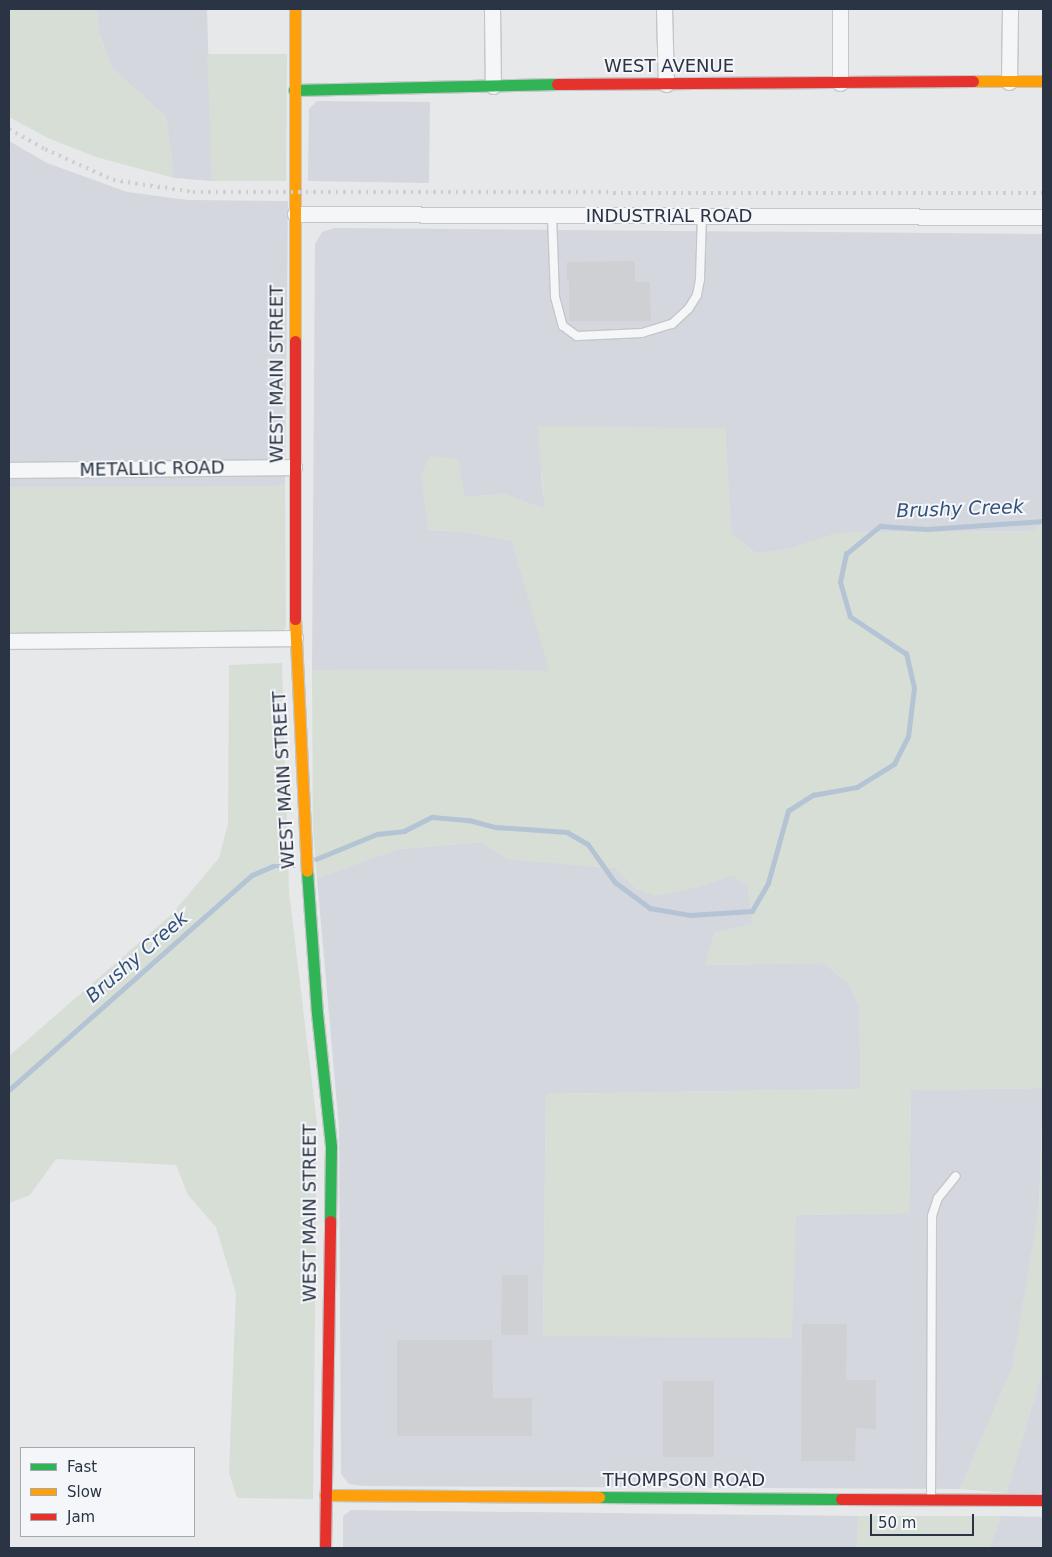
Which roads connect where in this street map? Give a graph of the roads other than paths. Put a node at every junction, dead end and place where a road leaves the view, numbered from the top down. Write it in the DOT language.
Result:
graph roads {
  1 [pos="295,9"];
  2 [pos="492,9"];
  3 [pos="664,9"];
  4 [pos="840,9"];
  5 [pos="1010,9"];
  6 [pos="1043,81"];
  7 [pos="1010,82"];
  8 [pos="840,83"];
  9 [pos="666,84"];
  10 [pos="493,86"];
  11 [pos="294,90"];
  12 [pos="295,214"];
  13 [pos="552,215"];
  14 [pos="702,216"];
  15 [pos="1043,217"];
  16 [pos="294,467"];
  17 [pos="9,470"];
  18 [pos="295,638"];
  19 [pos="9,641"];
  20 [pos="956,1176"];
  21 [pos="325,1495"];
  22 [pos="932,1498"];
  23 [pos="1043,1500"];
  24 [pos="325,1548"];
  1 -- 11 [label="main road, WEST MAIN STREET"];
  2 -- 10 [label="street"];
  3 -- 9 [label="street"];
  4 -- 8 [label="street"];
  5 -- 7 [label="street"];
  6 -- 7 [label="main road, WEST AVENUE"];
  7 -- 8 [label="main road, WEST AVENUE"];
  8 -- 9 [label="main road, WEST AVENUE"];
  9 -- 10 [label="main road, WEST AVENUE"];
  10 -- 11 [label="main road, WEST AVENUE"];
  11 -- 12 [label="main road, WEST MAIN STREET"];
  12 -- 13 [label="street, INDUSTRIAL ROAD"];
  12 -- 16 [label="main road, WEST MAIN STREET"];
  13 -- 14 [label="street, INDUSTRIAL ROAD"];
  13 -- 14 [label="lane"];
  14 -- 15 [label="street, INDUSTRIAL ROAD"];
  16 -- 17 [label="street, METALLIC ROAD"];
  16 -- 18 [label="main road, WEST MAIN STREET"];
  18 -- 19 [label="street"];
  18 -- 21 [label="main road, WEST MAIN STREET"];
  20 -- 22 [label="lane"];
  21 -- 22 [label="main road, THOMPSON ROAD"];
  21 -- 24 [label="main road, WEST MAIN STREET"];
  22 -- 23 [label="main road, THOMPSON ROAD"];
}
